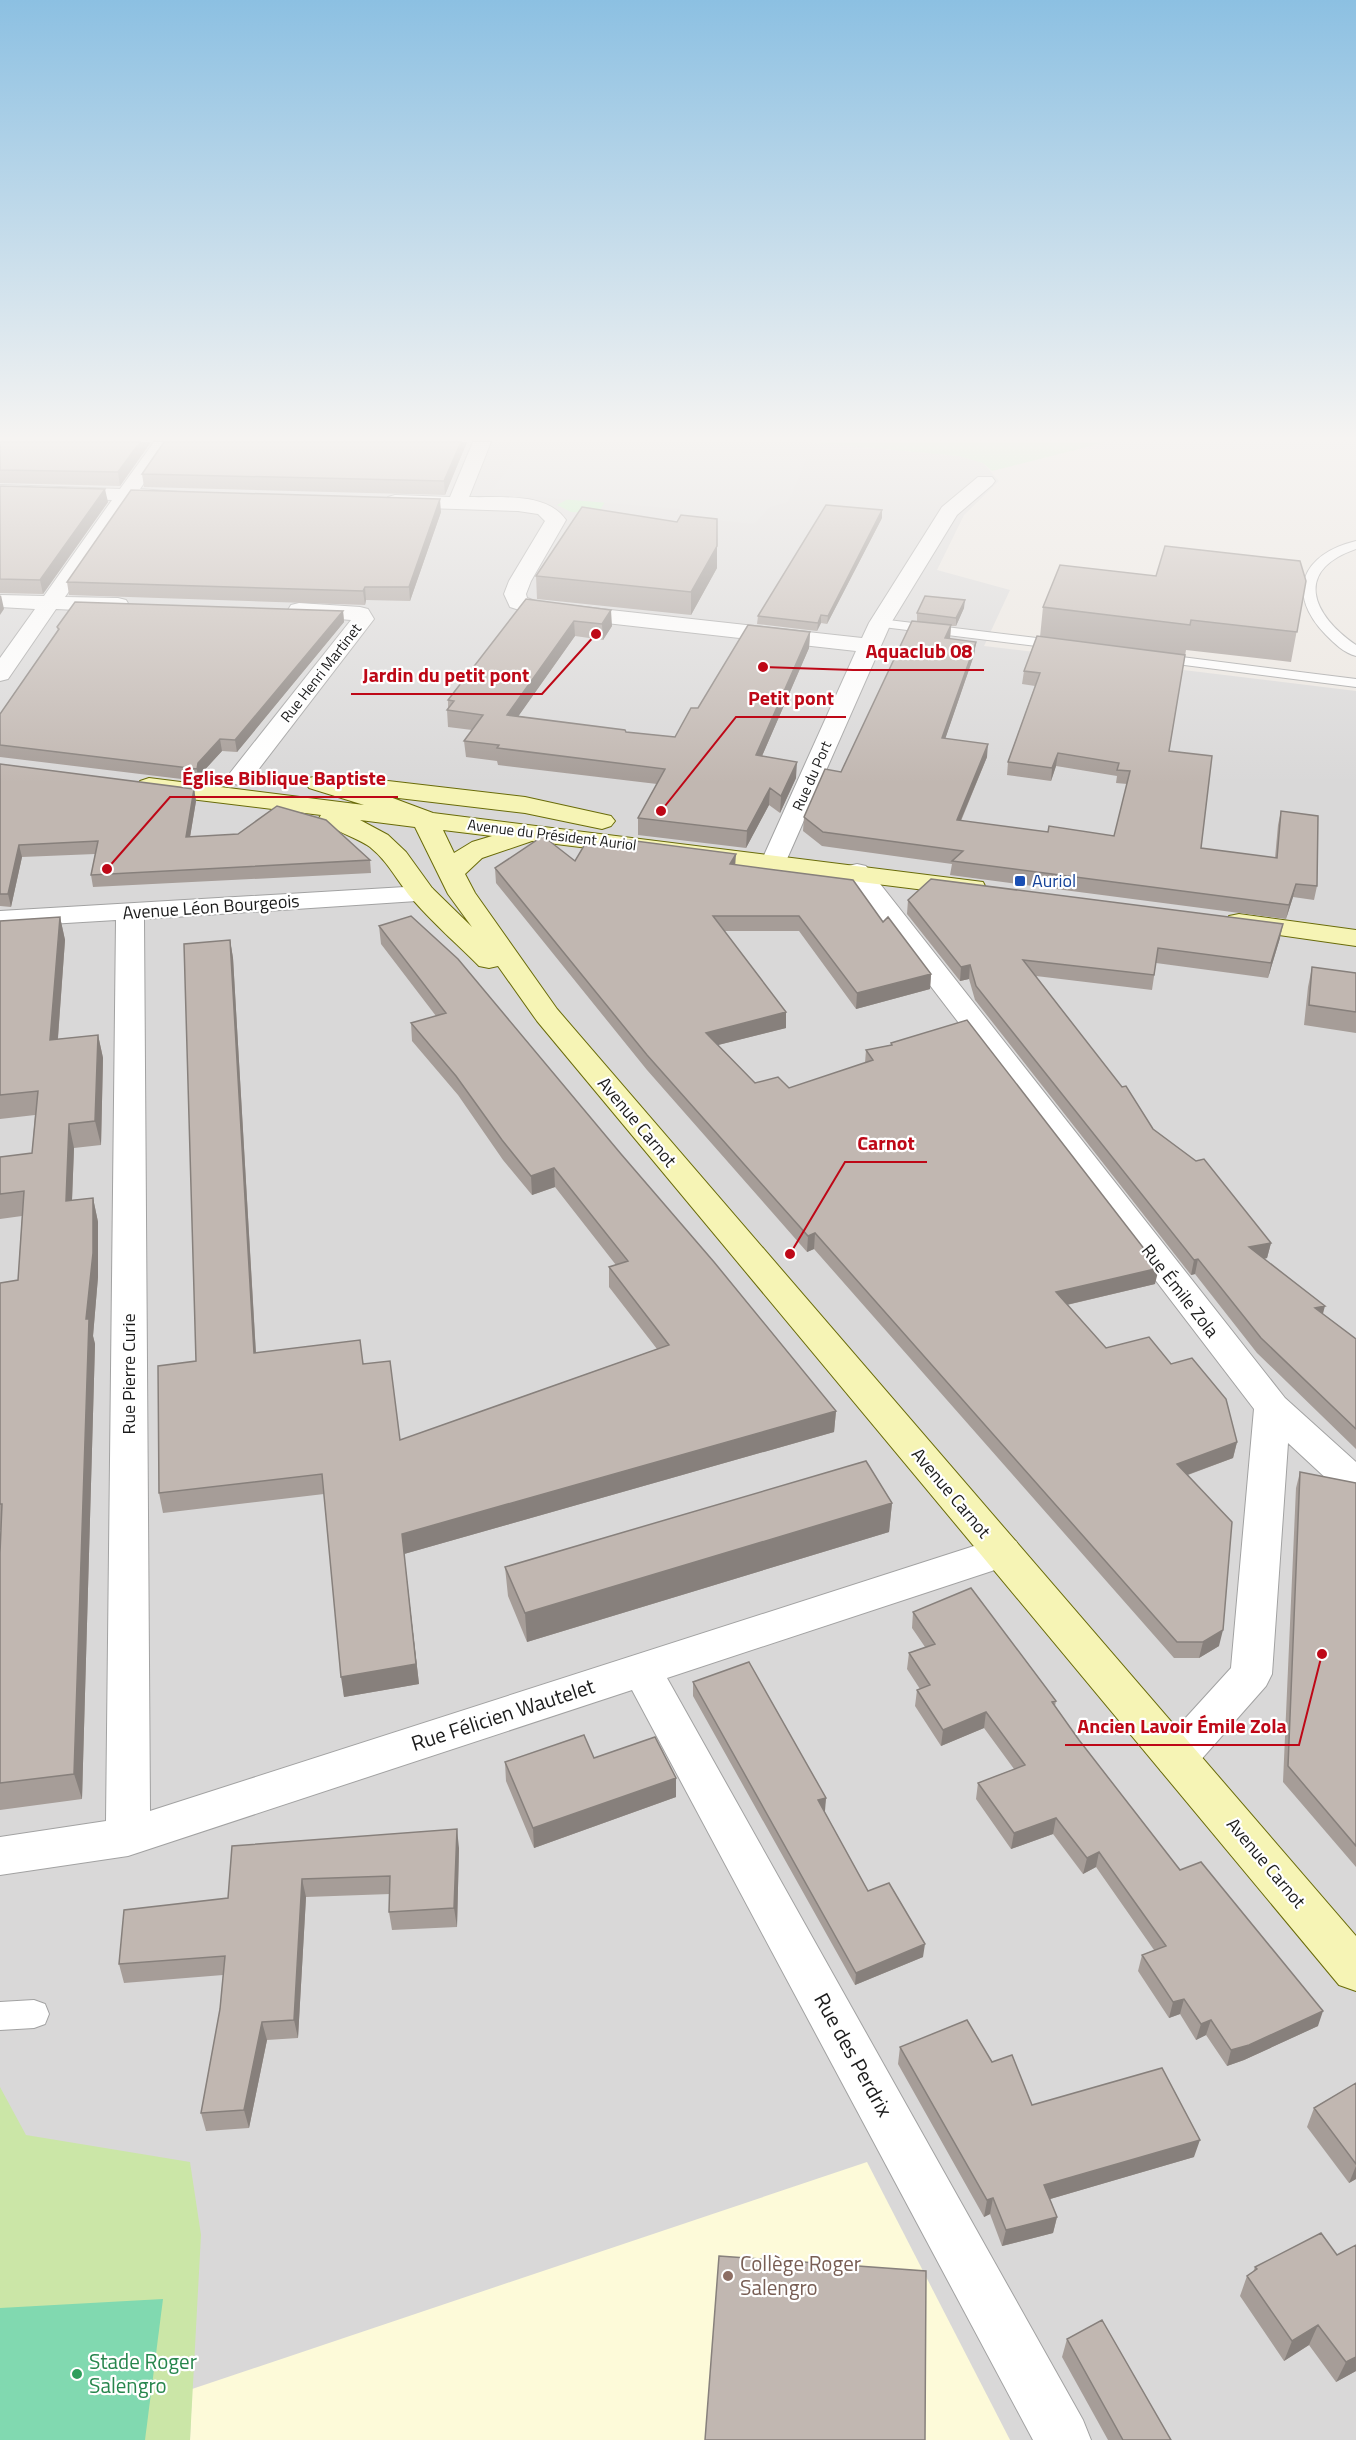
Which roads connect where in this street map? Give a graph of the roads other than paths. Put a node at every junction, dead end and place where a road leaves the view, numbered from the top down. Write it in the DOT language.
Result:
graph roads {
  1 [pos="83,556"];
  2 [pos="535,556"];
  3 [pos="921,556"];
  4 [pos="1328,556"];
  5 [pos="0,602"];
  6 [pos="50,603"];
  7 [pos="144,606"];
  8 [pos="274,610"];
  9 [pos="880,623"];
  10 [pos="869,646"];
  11 [pos="1072,647"];
  12 [pos="1356,652"];
  13 [pos="1143,656"];
  14 [pos="0,674"];
  15 [pos="1356,683"];
  16 [pos="239,778"];
  17 [pos="318,783"];
  18 [pos="278,802"];
  19 [pos="584,818"];
  20 [pos="424,819"];
  21 [pos="540,834"];
  22 [pos="397,858"];
  23 [pos="763,860"];
  24 [pos="857,872"];
  25 [pos="452,874"];
  26 [pos="996,891"];
  27 [pos="422,894"];
  28 [pos="129,912"];
  29 [pos="0,919"];
  30 [pos="1217,920"];
  31 [pos="1356,938"];
  32 [pos="547,1015"];
  33 [pos="1272,1407"];
  34 [pos="1356,1484"];
  35 [pos="1002,1552"];
  36 [pos="642,1670"];
  37 [pos="1176,1758"];
  38 [pos="128,1836"];
  39 [pos="0,1856"];
  40 [pos="1356,1970"];
  41 [pos="34,2014"];
  42 [pos="0,2016"];
  43 [pos="1063,2440"];
  1 -- 6 [label="street"];
  2 -- 10 [label="street"];
  3 -- 9 [label="street, Rue du Port"];
  4 -- 12 [label="lane"];
  5 -- 6 [label="street"];
  6 -- 7 [label="street"];
  6 -- 14 [label="street"];
  8 -- 16 [label="street, Rue Henri Martinet"];
  9 -- 10 [label="street, Rue du Port"];
  9 -- 11 [label="lane"];
  10 -- 23 [label="street, Rue du Port"];
  13 -- 15 [label="lane"];
  16 -- 17 [label="main road"];
  16 -- 18 [label="main road"];
  17 -- 19 [label="main road, Avenue du Président Auriol"];
  17 -- 20 [label="main road"];
  18 -- 20 [label="main road"];
  18 -- 22 [label="main road, Avenue Carnot"];
  19 -- 20 [label="main road"];
  19 -- 23 [label="main road, Avenue du Président Auriol"];
  20 -- 21 [label="main road, Avenue du Président Auriol"];
  20 -- 22 [label="main road"];
  20 -- 25 [label="main road, Avenue Carnot"];
  21 -- 23 [label="main road, Avenue du Président Auriol"];
  21 -- 25 [label="main road"];
  22 -- 27 [label="main road, Avenue Carnot"];
  23 -- 24 [label="main road, Avenue du Président Auriol"];
  24 -- 26 [label="main road, Avenue du Président Auriol"];
  24 -- 33 [label="street, Rue Émile Zola"];
  25 -- 32 [label="main road, Avenue Carnot"];
  27 -- 28 [label="street, Avenue Léon Bourgeois"];
  27 -- 32 [label="main road, Avenue Carnot"];
  28 -- 29 [label="street, Avenue Léon Bourgeois"];
  28 -- 38 [label="street, Rue Pierre Curie"];
  30 -- 31 [label="main road"];
  32 -- 35 [label="main road, Avenue Carnot"];
  33 -- 34 [label="street, Rue Émile Zola"];
  33 -- 37 [label="street"];
  35 -- 36 [label="street, Rue Félicien Wautelet"];
  35 -- 37 [label="main road, Avenue Carnot"];
  36 -- 38 [label="street, Rue Félicien Wautelet"];
  36 -- 43 [label="street, Rue des Perdrix"];
  37 -- 40 [label="main road, Avenue Carnot"];
  38 -- 39 [label="street, Rue Félicien Wautelet"];
  41 -- 42 [label="lane"];
}
